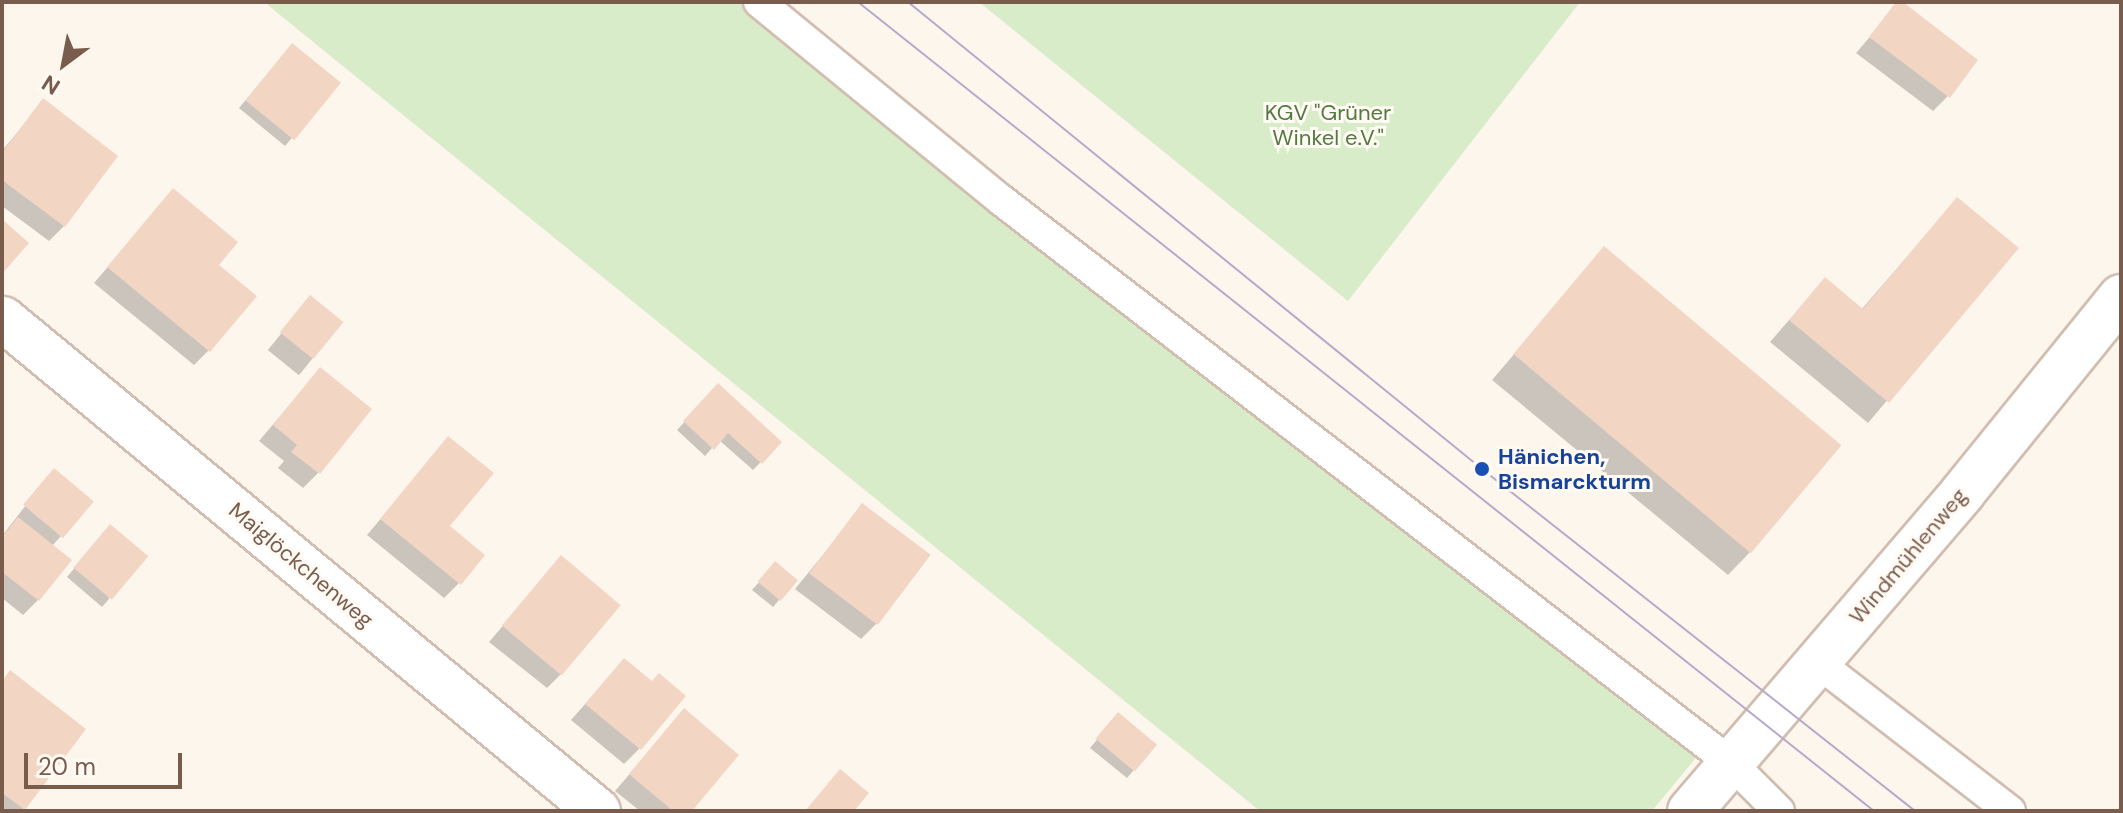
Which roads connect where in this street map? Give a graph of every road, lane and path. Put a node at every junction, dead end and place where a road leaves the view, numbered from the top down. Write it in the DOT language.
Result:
graph roads {
  1 [pos="759,2"];
  2 [pos="2121,297"];
  3 [pos="3,319"];
  4 [pos="1817,662"];
  5 [pos="1731,763"];
  6 [pos="598,811"];
  7 [pos="1690,811"];
  8 [pos="1779,811"];
  9 [pos="2010,811"];
  1 -- 5 [label="lane"];
  2 -- 4 [label="street, Windmühlenweg"];
  3 -- 6 [label="street, Maiglöckchenweg"];
  4 -- 5 [label="street, Windmühlenweg"];
  4 -- 9 [label="lane"];
  5 -- 7 [label="street, Windmühlenweg"];
  5 -- 8 [label="lane"];
}
